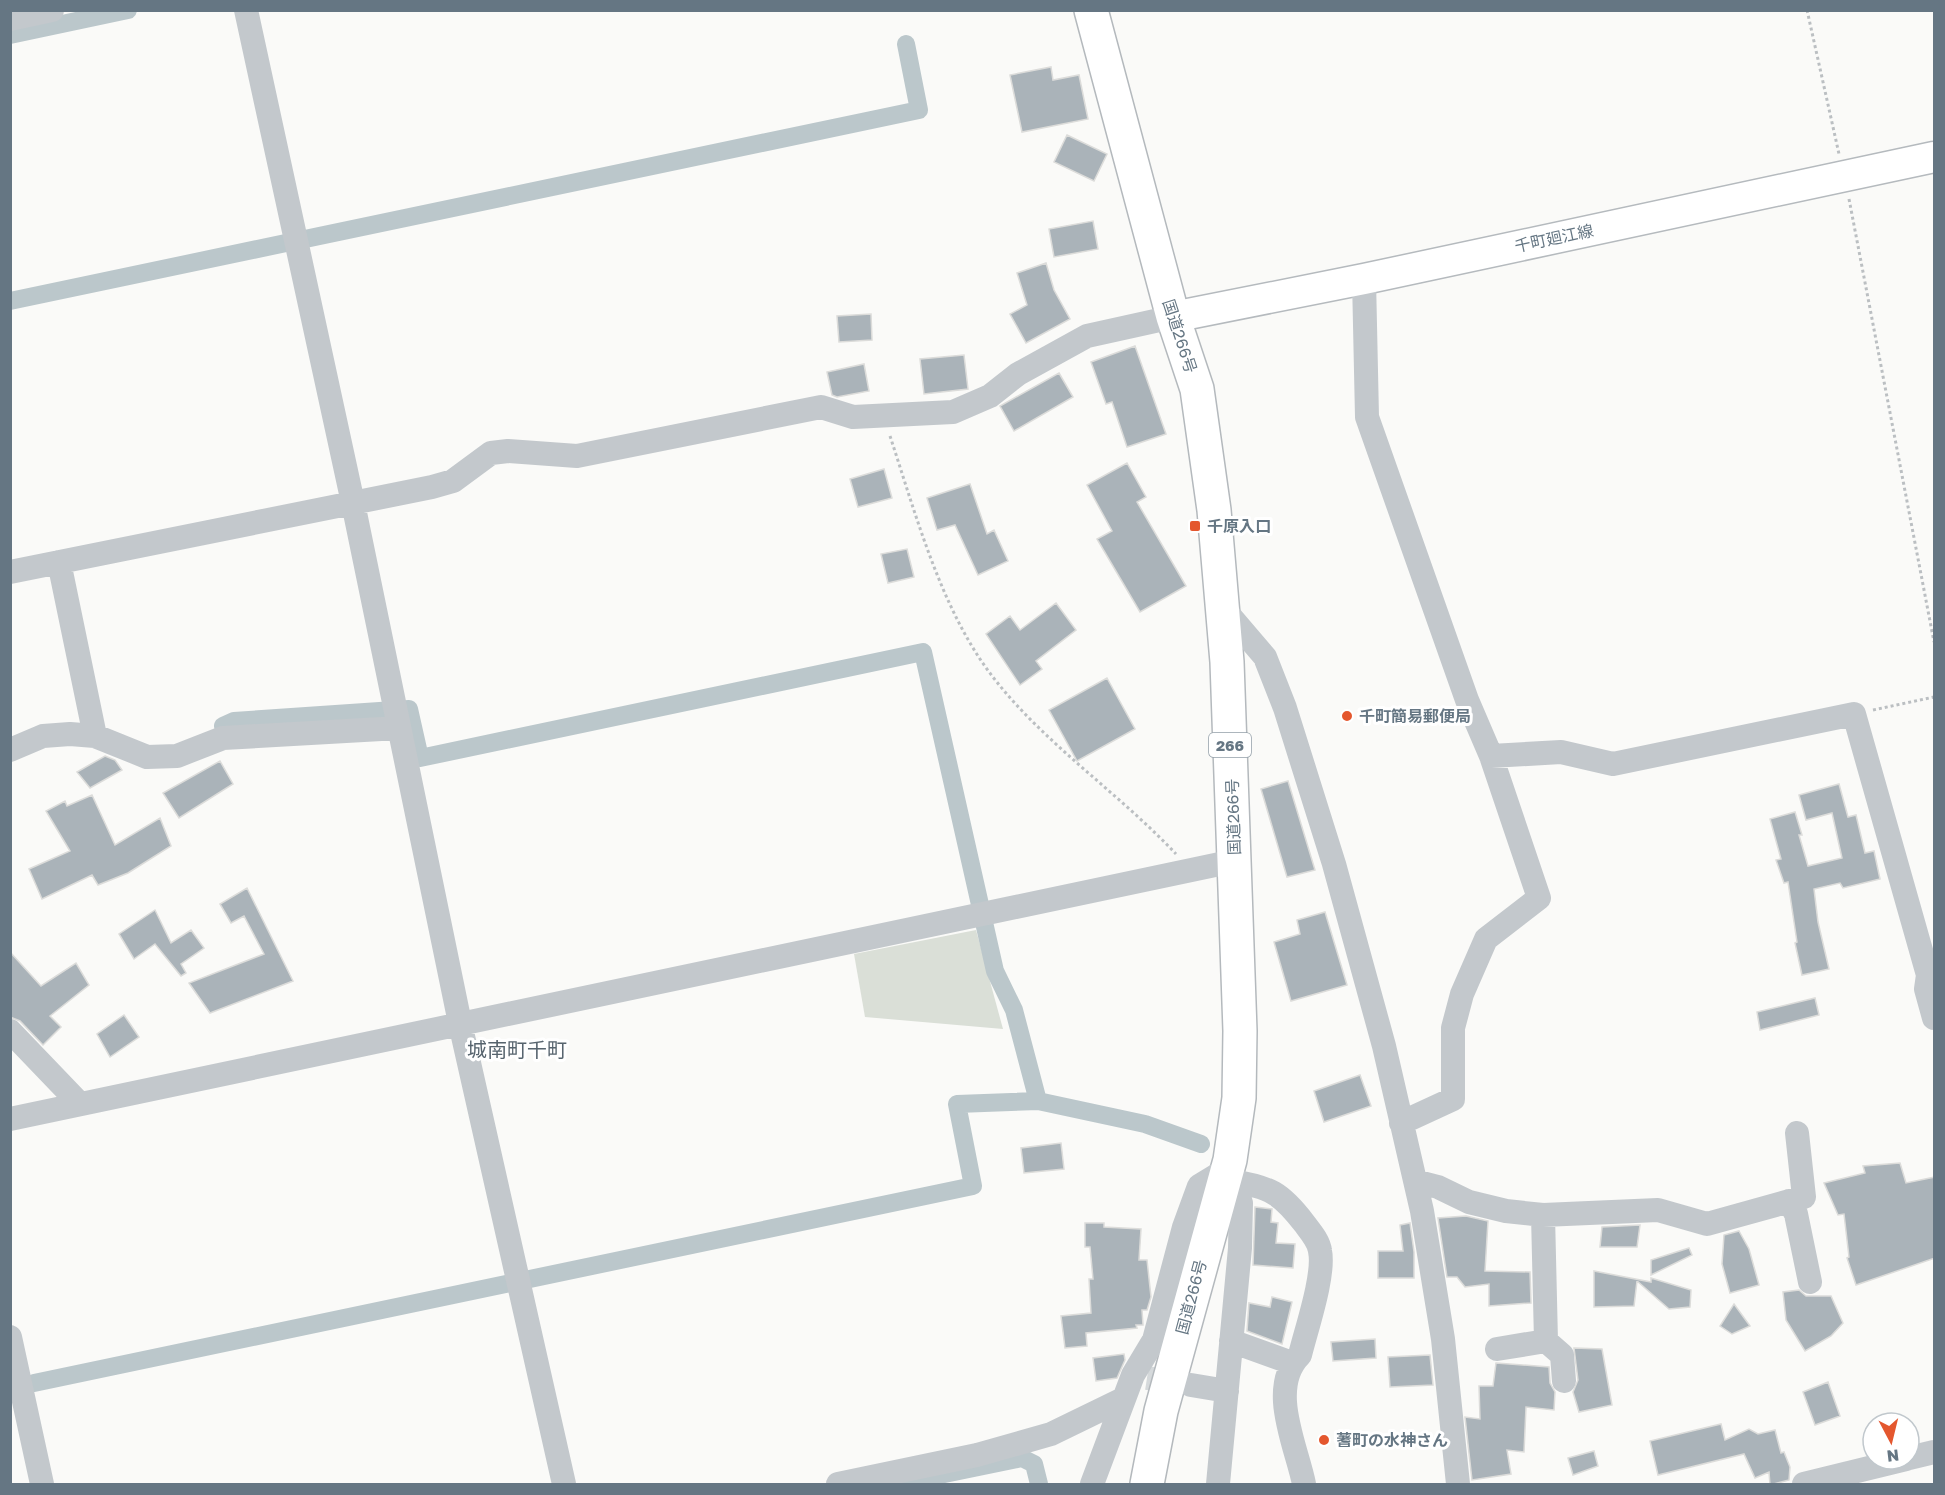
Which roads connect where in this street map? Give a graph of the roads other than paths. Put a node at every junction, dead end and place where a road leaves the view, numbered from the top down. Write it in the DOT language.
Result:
graph roads {
  1 [pos="52,10"];
  2 [pos="246,10"];
  3 [pos="1091,10"];
  4 [pos="12,17"];
  5 [pos="1935,157"];
  6 [pos="1364,279"];
  7 [pos="1173,317"];
  8 [pos="353,503"];
  9 [pos="59,562"];
  10 [pos="10,572"];
  11 [pos="1224,609"];
  12 [pos="399,728"];
  13 [pos="95,736"];
  14 [pos="10,750"];
  15 [pos="1491,756"];
  16 [pos="1234,861"];
  17 [pos="1935,1018"];
  18 [pos="460,1023"];
  19 [pos="10,1031"];
  20 [pos="80,1104"];
  21 [pos="10,1119"];
  22 [pos="1401,1123"];
  23 [pos="1797,1132"];
  24 [pos="1230,1175"];
  25 [pos="1415,1180"];
  26 [pos="1789,1201"];
  27 [pos="1543,1215"];
  28 [pos="1810,1282"];
  29 [pos="10,1337"];
  30 [pos="1231,1341"];
  31 [pos="1546,1341"];
  32 [pos="1497,1349"];
  33 [pos="1292,1363"];
  34 [pos="1564,1381"];
  35 [pos="1191,1385"];
  36 [pos="1227,1391"];
  37 [pos="16,1399"];
  38 [pos="1123,1399"];
  39 [pos="1861,1471"];
  40 [pos="42,1485"];
  41 [pos="564,1485"];
  42 [pos="838,1485"];
  43 [pos="1092,1485"];
  44 [pos="1147,1485"];
  45 [pos="1218,1485"];
  46 [pos="1304,1485"];
  47 [pos="1458,1485"];
  48 [pos="1804,1485"];
  1 -- 4 [label="street"];
  2 -- 8 [label="street"];
  3 -- 7 [label="highway, 国道266号 / 266"];
  5 -- 6 [label="main road, 千町廻江線"];
  6 -- 7 [label="main road, 千町廻江線"];
  6 -- 15 [label="street"];
  7 -- 8 [label="street"];
  7 -- 11 [label="highway, 国道266号 / 266"];
  8 -- 9 [label="street"];
  8 -- 12 [label="street"];
  9 -- 10 [label="street"];
  9 -- 13 [label="street"];
  11 -- 16 [label="highway, 国道266号 / 266"];
  11 -- 22 [label="street"];
  12 -- 13 [label="street"];
  12 -- 18 [label="street"];
  13 -- 14 [label="street"];
  15 -- 17 [label="street"];
  15 -- 22 [label="street"];
  16 -- 18 [label="street"];
  16 -- 24 [label="highway, 国道266号 / 266"];
  18 -- 20 [label="street"];
  18 -- 41 [label="street"];
  19 -- 20 [label="street"];
  20 -- 21 [label="street"];
  22 -- 25 [label="street"];
  23 -- 26 [label="street"];
  24 -- 30 [label="street"];
  24 -- 33 [label="street"];
  24 -- 38 [label="street"];
  24 -- 44 [label="highway, 国道266号 / 266"];
  25 -- 27 [label="street"];
  25 -- 47 [label="street"];
  26 -- 27 [label="street"];
  26 -- 28 [label="street"];
  27 -- 31 [label="street"];
  29 -- 37 [label="street"];
  30 -- 33 [label="street"];
  30 -- 36 [label="street"];
  31 -- 32 [label="street"];
  31 -- 34 [label="street"];
  33 -- 46 [label="street"];
  35 -- 36 [label="street"];
  36 -- 45 [label="street"];
  37 -- 40 [label="street"];
  38 -- 42 [label="street"];
  38 -- 43 [label="street"];
  39 -- 48 [label="street"];
}
